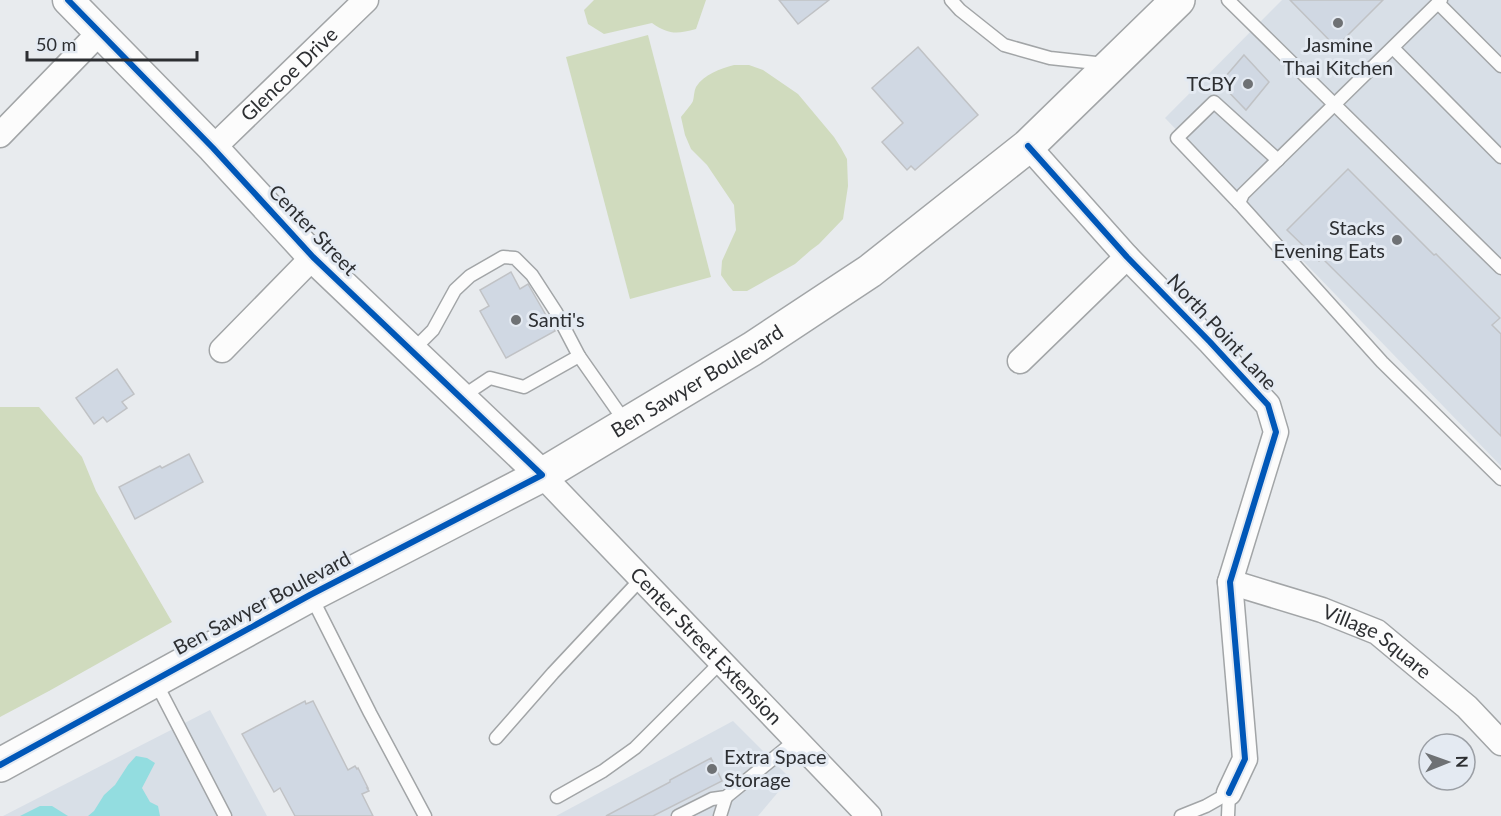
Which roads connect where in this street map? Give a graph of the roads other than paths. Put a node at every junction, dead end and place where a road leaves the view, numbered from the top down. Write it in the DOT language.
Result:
graph roads {
  1 [pos="68,0"];
  2 [pos="366,0"];
  3 [pos="951,0"];
  4 [pos="1178,0"];
  5 [pos="1228,0"];
  6 [pos="1440,2"];
  7 [pos="99,33"];
  8 [pos="1393,48"];
  9 [pos="1112,64"];
  10 [pos="1501,66"];
  11 [pos="1335,104"];
  12 [pos="0,135"];
  13 [pos="1028,146"];
  14 [pos="213,148"];
  15 [pos="1501,157"];
  16 [pos="1278,160"];
  17 [pos="1239,203"];
  18 [pos="313,257"];
  19 [pos="1127,257"];
  20 [pos="1501,268"];
  21 [pos="222,350"];
  22 [pos="412,351"];
  23 [pos="579,356"];
  24 [pos="1020,361"];
  25 [pos="460,398"];
  26 [pos="626,424"];
  27 [pos="542,475"];
  28 [pos="1501,479"];
  29 [pos="642,579"];
  30 [pos="1230,582"];
  31 [pos="310,595"];
  32 [pos="721,662"];
  33 [pos="154,680"];
  34 [pos="496,738"];
  35 [pos="796,740"];
  36 [pos="1501,743"];
  37 [pos="0,765"];
  38 [pos="557,797"];
  39 [pos="726,797"];
  40 [pos="1229,805"];
  41 [pos="225,816"];
  42 [pos="424,816"];
  43 [pos="678,816"];
  44 [pos="720,816"];
  45 [pos="869,816"];
  46 [pos="1181,816"];
  1 -- 7 [label="street, Center Street"];
  2 -- 14 [label="street, Glencoe Drive"];
  3 -- 9 [label="lane"];
  4 -- 9 [label="main road, Ben Sawyer Boulevard"];
  5 -- 11 [label="lane"];
  6 -- 8 [label="lane"];
  6 -- 10 [label="lane"];
  7 -- 12 [label="street"];
  7 -- 14 [label="street, Center Street"];
  8 -- 11 [label="lane"];
  8 -- 15 [label="lane"];
  9 -- 13 [label="main road, Ben Sawyer Boulevard"];
  11 -- 16 [label="lane"];
  11 -- 20 [label="lane"];
  13 -- 19 [label="street, North Point Lane"];
  13 -- 26 [label="main road, Ben Sawyer Boulevard"];
  14 -- 18 [label="street, Center Street"];
  16 -- 17 [label="lane"];
  16 -- 17 [label="lane"];
  17 -- 28 [label="lane"];
  18 -- 21 [label="street"];
  18 -- 22 [label="street, Center Street"];
  19 -- 24 [label="street"];
  19 -- 30 [label="street, North Point Lane"];
  22 -- 23 [label="lane"];
  22 -- 25 [label="street, Center Street"];
  23 -- 25 [label="lane"];
  23 -- 26 [label="lane"];
  25 -- 27 [label="street, Center Street"];
  26 -- 27 [label="main road, Ben Sawyer Boulevard"];
  27 -- 29 [label="street, Center Street Extension"];
  27 -- 31 [label="main road, Ben Sawyer Boulevard"];
  29 -- 32 [label="street, Center Street Extension"];
  29 -- 34 [label="lane"];
  30 -- 36 [label="street, Village Square"];
  30 -- 40 [label="street, North Point Lane"];
  31 -- 33 [label="main road, Ben Sawyer Boulevard"];
  31 -- 42 [label="lane"];
  32 -- 35 [label="street, Center Street Extension"];
  32 -- 38 [label="lane"];
  33 -- 37 [label="main road, Ben Sawyer Boulevard"];
  33 -- 41 [label="lane"];
  35 -- 39 [label="lane"];
  35 -- 45 [label="street, Center Street Extension"];
  39 -- 43 [label="lane"];
  39 -- 44 [label="lane"];
  40 -- 46 [label="lane"];
}
